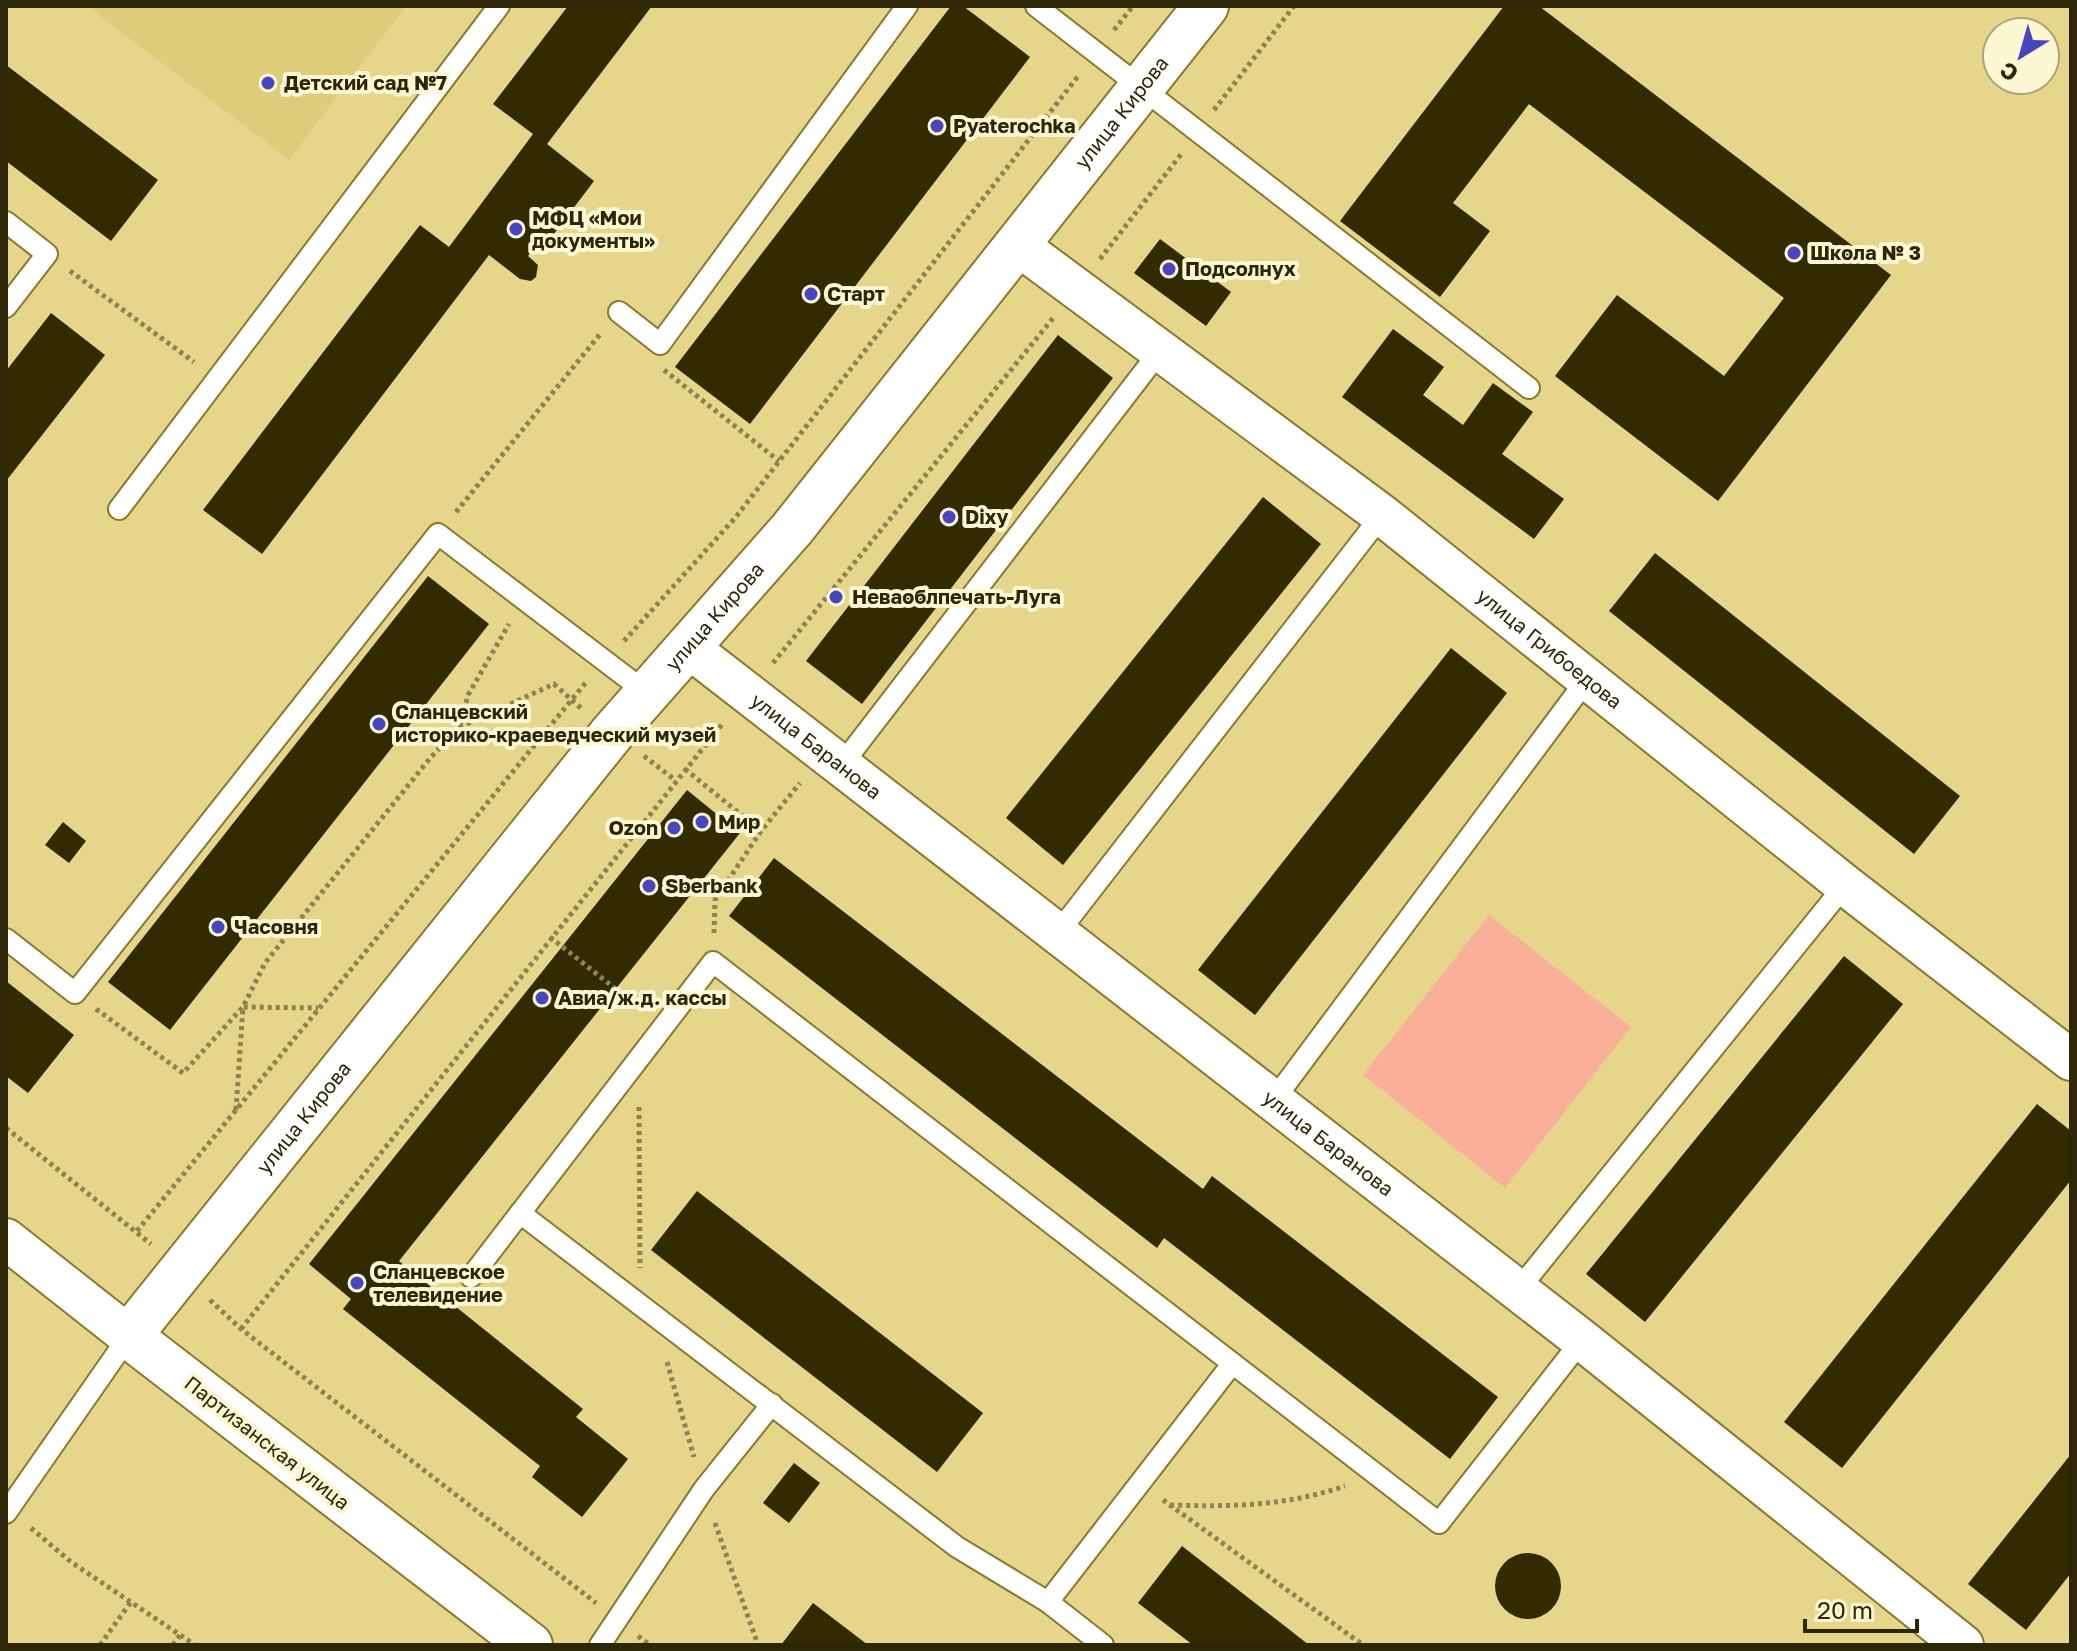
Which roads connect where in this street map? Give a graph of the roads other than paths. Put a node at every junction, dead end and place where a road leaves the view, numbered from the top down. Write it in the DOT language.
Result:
graph roads {
  1 [pos="499,6"];
  2 [pos="907,6"];
  3 [pos="1036,6"];
  4 [pos="1206,6"];
  5 [pos="1142,89"];
  6 [pos="6,222"];
  7 [pos="1019,246"];
  8 [pos="6,307"];
  9 [pos="619,312"];
  10 [pos="1160,351"];
  11 [pos="1529,388"];
  12 [pos="119,509"];
  13 [pos="1382,515"];
  14 [pos="688,647"];
  15 [pos="1588,678"];
  16 [pos="647,693"];
  17 [pos="831,761"];
  18 [pos="1845,885"];
  19 [pos="1057,934"];
  20 [pos="6,939"];
  21 [pos="2071,1060"];
  22 [pos="1273,1101"];
  23 [pos="520,1213"];
  24 [pos="6,1239"];
  25 [pos="471,1277"];
  26 [pos="1518,1290"];
  27 [pos="129,1336"];
  28 [pos="1582,1340"];
  29 [pos="1232,1364"];
  30 [pos="772,1404"];
  31 [pos="7,1511"];
  32 [pos="1048,1602"];
  33 [pos="530,1645"];
  34 [pos="600,1645"];
  35 [pos="1103,1645"];
  36 [pos="1963,1645"];
  1 -- 12 [label="lane"];
  2 -- 9 [label="lane"];
  3 -- 5 [label="lane"];
  4 -- 5 [label="street, улица Кирова"];
  5 -- 7 [label="street, улица Кирова"];
  5 -- 11 [label="lane"];
  6 -- 8 [label="lane"];
  7 -- 10 [label="street, улица Грибоедова"];
  7 -- 14 [label="street, улица Кирова"];
  10 -- 13 [label="street, улица Грибоедова"];
  10 -- 17 [label="lane"];
  13 -- 15 [label="street, улица Грибоедова"];
  13 -- 19 [label="lane"];
  14 -- 16 [label="street, улица Кирова"];
  14 -- 17 [label="street, улица Баранова"];
  15 -- 18 [label="street, улица Грибоедова"];
  15 -- 22 [label="lane"];
  16 -- 20 [label="lane"];
  16 -- 27 [label="street, улица Кирова"];
  17 -- 19 [label="street, улица Баранова"];
  18 -- 21 [label="street, улица Грибоедова"];
  18 -- 26 [label="lane"];
  19 -- 22 [label="street, улица Баранова"];
  22 -- 26 [label="street, улица Баранова"];
  23 -- 25 [label="lane"];
  23 -- 29 [label="lane"];
  23 -- 30 [label="lane"];
  24 -- 27 [label="street, Партизанская улица"];
  26 -- 28 [label="street, улица Баранова"];
  27 -- 31 [label="lane"];
  27 -- 33 [label="street, Партизанская улица"];
  28 -- 29 [label="lane"];
  28 -- 36 [label="street, улица Баранова"];
  29 -- 32 [label="lane"];
  30 -- 32 [label="lane"];
  30 -- 34 [label="lane"];
  32 -- 35 [label="lane"];
}
